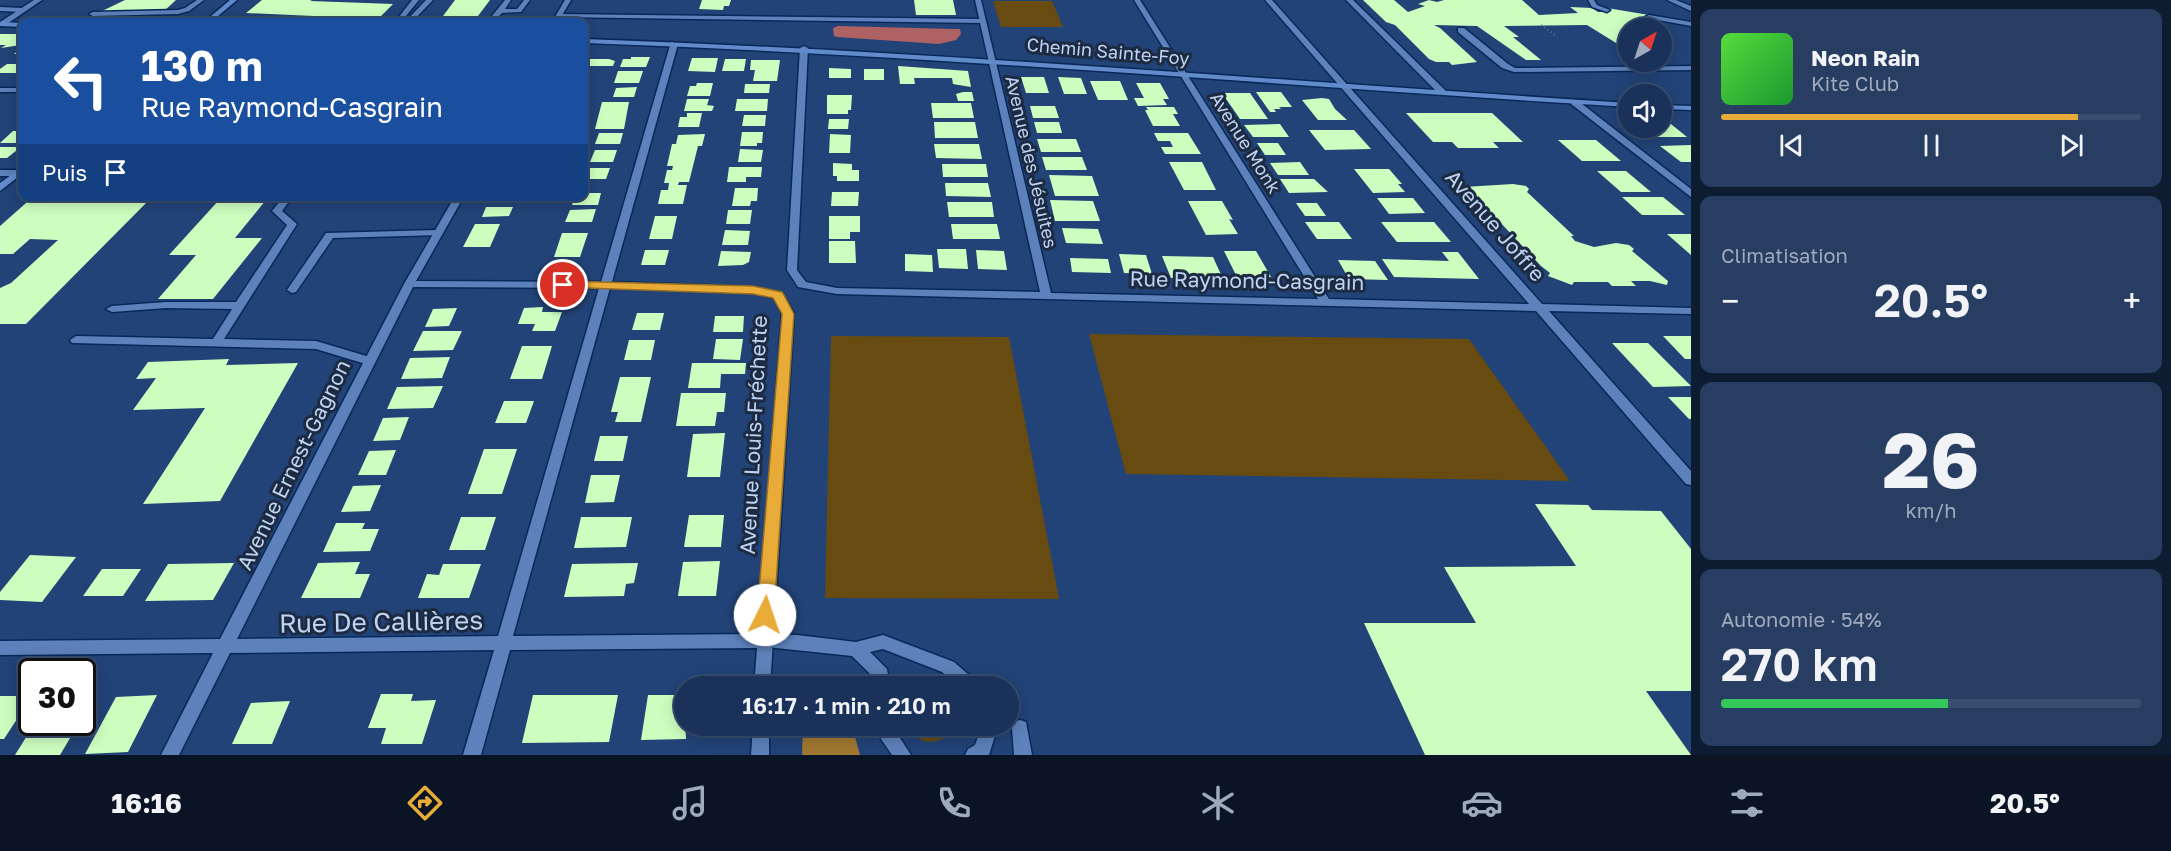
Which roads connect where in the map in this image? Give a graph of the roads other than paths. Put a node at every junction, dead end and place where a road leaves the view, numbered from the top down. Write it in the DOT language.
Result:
graph roads {
  1 [pos="39,0"];
  2 [pos="201,0"];
  3 [pos="234,0"];
  4 [pos="416,0"];
  5 [pos="430,0"];
  6 [pos="508,0"];
  7 [pos="526,0"];
  8 [pos="568,0"];
  9 [pos="978,0"];
  10 [pos="1137,0"];
  11 [pos="1268,0"];
  12 [pos="1349,0"];
  13 [pos="1591,0"];
  14 [pos="1670,0"];
  15 [pos="1691,9"];
  16 [pos="0,10"];
  17 [pos="23,10"];
  18 [pos="1607,10"];
  19 [pos="500,12"];
  20 [pos="93,14"];
  21 [pos="1649,17"];
  22 [pos="212,18"];
  23 [pos="401,18"];
  24 [pos="412,18"];
  25 [pos="494,18"];
  26 [pos="557,18"];
  27 [pos="588,19"];
  28 [pos="982,21"];
  29 [pos="0,24"];
  30 [pos="1691,24"];
  31 [pos="18,25"];
  32 [pos="1461,30"];
  33 [pos="588,41"];
  34 [pos="674,44"];
  35 [pos="804,48"];
  36 [pos="990,59"];
  37 [pos="1691,68"];
  38 [pos="1184,74"];
  39 [pos="1345,86"];
  40 [pos="0,90"];
  41 [pos="18,90"];
  42 [pos="1442,92"];
  43 [pos="1574,102"];
  44 [pos="1618,104"];
  45 [pos="1672,107"];
  46 [pos="1691,108"];
  47 [pos="18,171"];
  48 [pos="0,173"];
  49 [pos="18,173"];
  50 [pos="0,188"];
  51 [pos="1691,194"];
  52 [pos="285,201"];
  53 [pos="457,201"];
  54 [pos="437,233"];
  55 [pos="409,284"];
  56 [pos="606,285"];
  57 [pos="292,290"];
  58 [pos="1046,296"];
  59 [pos="1326,303"];
  60 [pos="240,306"];
  61 [pos="1539,306"];
  62 [pos="112,309"];
  63 [pos="1691,311"];
  64 [pos="76,340"];
  65 [pos="216,343"];
  66 [pos="369,361"];
  67 [pos="1691,480"];
  68 [pos="764,641"];
  69 [pos="503,644"];
  70 [pos="0,648"];
  71 [pos="226,648"];
  72 [pos="856,649"];
  73 [pos="762,676"];
  74 [pos="881,676"];
  75 [pos="958,676"];
  76 [pos="1020,728"];
  77 [pos="760,736"];
  78 [pos="889,736"];
  79 [pos="987,736"];
  80 [pos="170,755"];
  81 [pos="472,755"];
  82 [pos="760,755"];
  83 [pos="902,755"];
  84 [pos="974,755"];
  85 [pos="1023,755"];
  1 -- 17 [label="street"];
  2 -- 20 [label="street"];
  3 -- 22 [label="main road"];
  4 -- 23 [label="street"];
  5 -- 24 [label="street"];
  6 -- 19 [label="street"];
  7 -- 19 [label="street"];
  8 -- 26 [label="street"];
  9 -- 28 [label="street, Avenue des Jésuites"];
  10 -- 38 [label="street, Avenue Monk"];
  11 -- 39 [label="street, Avenue Joffre"];
  12 -- 42 [label="street"];
  13 -- 18 [label="street"];
  14 -- 15 [label="street"];
  16 -- 17 [label="street"];
  17 -- 29 [label="street"];
  19 -- 25 [label="street"];
  21 -- 30 [label="street"];
  27 -- 28 [label="street"];
  28 -- 36 [label="street, Avenue des Jésuites"];
  29 -- 31 [label="main road"];
  32 -- 37 [label="street"];
  33 -- 34 [label="main road, Chemin Sainte-Foy"];
  34 -- 35 [label="main road, Chemin Sainte-Foy"];
  34 -- 56 [label="street"];
  35 -- 36 [label="main road, Chemin Sainte-Foy"];
  35 -- 58 [label="street, Rue Raymond-Casgrain"];
  36 -- 38 [label="main road, Chemin Sainte-Foy"];
  36 -- 58 [label="street, Avenue des Jésuites"];
  38 -- 39 [label="main road, Chemin Sainte-Foy"];
  38 -- 59 [label="street, Avenue Monk"];
  39 -- 42 [label="main road, Chemin Sainte-Foy"];
  39 -- 61 [label="street, Avenue Joffre"];
  40 -- 41 [label="street"];
  42 -- 43 [label="main road, Chemin Sainte-Foy"];
  43 -- 44 [label="main road, Chemin Sainte-Foy"];
  43 -- 51 [label="street"];
  45 -- 46 [label="main road"];
  47 -- 48 [label="street"];
  49 -- 50 [label="main road"];
  52 -- 60 [label="street"];
  53 -- 54 [label="street, Avenue Ernest-Gagnon"];
  54 -- 55 [label="street, Avenue Ernest-Gagnon"];
  54 -- 57 [label="street"];
  55 -- 56 [label="street"];
  55 -- 66 [label="street, Avenue Ernest-Gagnon"];
  56 -- 68 [label="street, Avenue Louis-Fréchette"];
  56 -- 69 [label="street"];
  58 -- 59 [label="street, Rue Raymond-Casgrain"];
  59 -- 61 [label="street, Rue Raymond-Casgrain"];
  60 -- 62 [label="street"];
  60 -- 65 [label="street"];
  61 -- 63 [label="street, Rue Raymond-Casgrain"];
  61 -- 67 [label="street, Avenue Joffre"];
  64 -- 65 [label="street"];
  65 -- 66 [label="street"];
  66 -- 71 [label="street, Avenue Ernest-Gagnon"];
  68 -- 69 [label="street, Rue De Callières"];
  68 -- 72 [label="street, Rue De Callières"];
  68 -- 73 [label="street, Avenue Louis-Fréchette"];
  69 -- 71 [label="street, Rue De Callières"];
  69 -- 81 [label="street"];
  70 -- 71 [label="street, Rue De Callières"];
  71 -- 80 [label="street, Avenue Ernest-Gagnon"];
  72 -- 74 [label="street"];
  72 -- 75 [label="street, Rue De Callières"];
  76 -- 85 [label="street"];
  77 -- 82 [label="street"];
  78 -- 83 [label="street"];
  79 -- 84 [label="street"];
}
